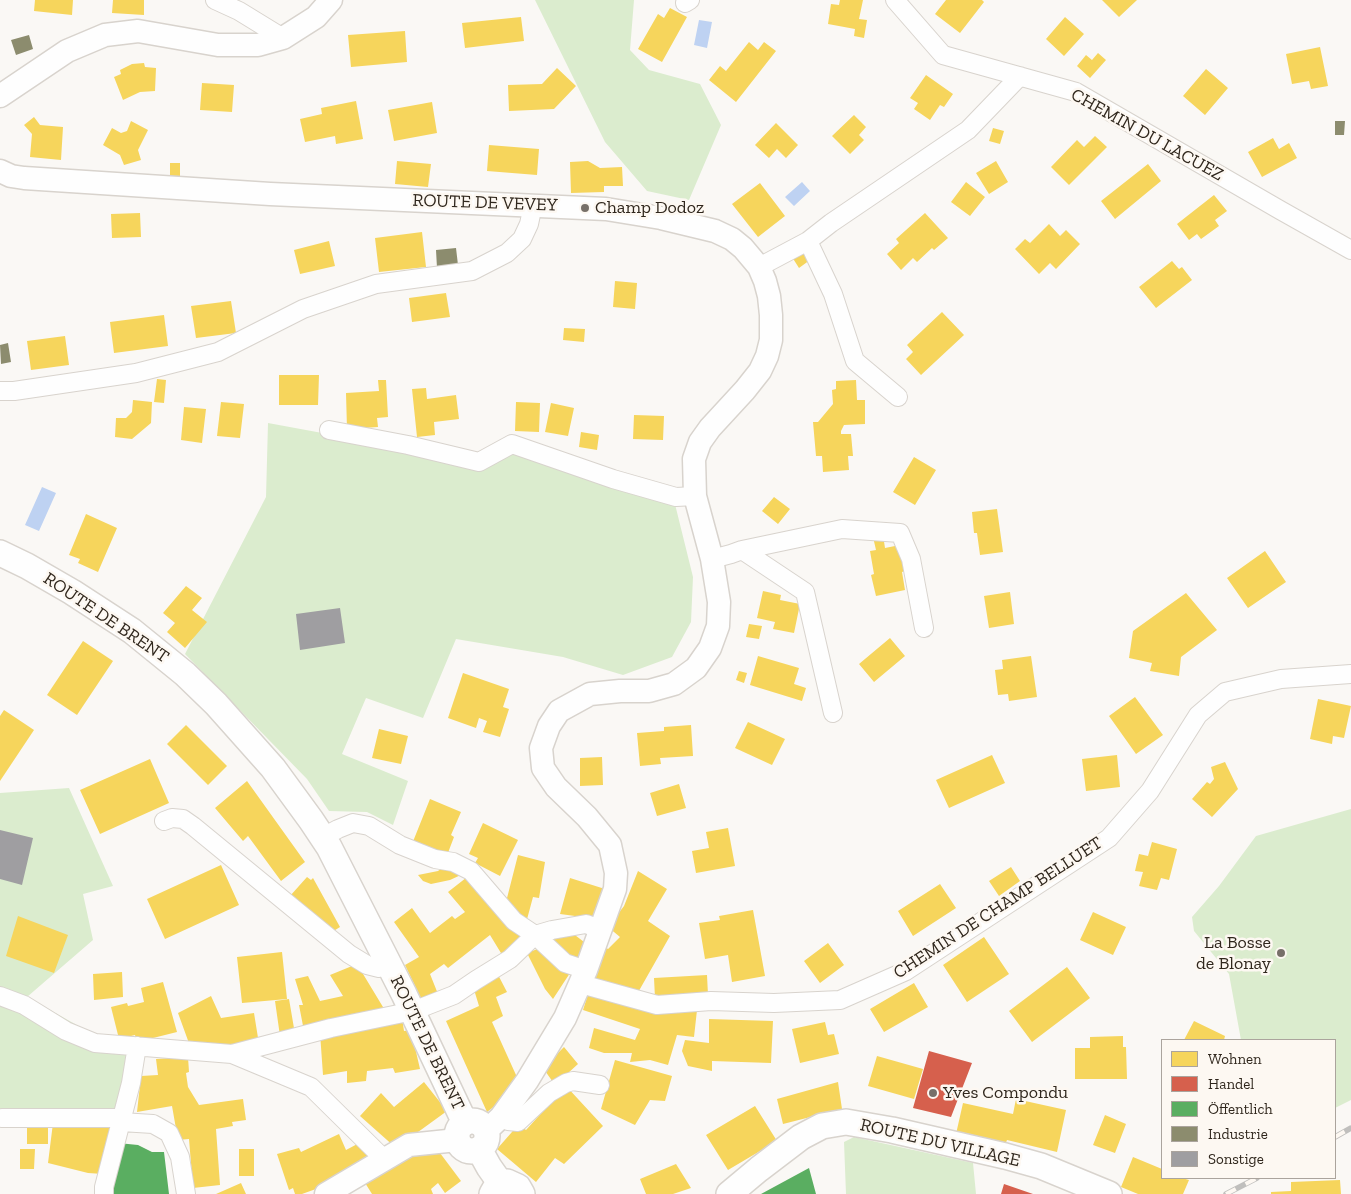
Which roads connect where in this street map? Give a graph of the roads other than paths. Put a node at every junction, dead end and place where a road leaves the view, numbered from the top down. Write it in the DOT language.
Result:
graph roads {
  1 [pos="215,0"];
  2 [pos="330,0"];
  3 [pos="895,0"];
  4 [pos="282,38"];
  5 [pos="1020,76"];
  6 [pos="0,96"];
  7 [pos="0,171"];
  8 [pos="533,205"];
  9 [pos="808,241"];
  10 [pos="1351,250"];
  11 [pos="759,267"];
  12 [pos="0,391"];
  13 [pos="898,398"];
  14 [pos="329,430"];
  15 [pos="695,496"];
  16 [pos="742,550"];
  17 [pos="0,553"];
  18 [pos="712,559"];
  19 [pos="924,628"];
  20 [pos="1351,674"];
  21 [pos="833,714"];
  22 [pos="164,821"];
  23 [pos="323,838"];
  24 [pos="600,929"];
  25 [pos="535,935"];
  26 [pos="389,964"];
  27 [pos="583,977"];
  28 [pos="0,996"];
  29 [pos="413,1011"];
  30 [pos="137,1046"];
  31 [pos="232,1054"];
  32 [pos="600,1086"];
  33 [pos="2,1118"];
  34 [pos="121,1122"];
  35 [pos="478,1132"];
  36 [pos="384,1159"];
  37 [pos="505,1191"];
  38 [pos="104,1194"];
  39 [pos="186,1194"];
  40 [pos="326,1194"];
  41 [pos="729,1194"];
  42 [pos="1109,1194"];
  1 -- 4 [label="street"];
  2 -- 4 [label="street"];
  3 -- 5 [label="street, CHEMIN DU LACUEZ"];
  4 -- 6 [label="street"];
  5 -- 9 [label="street"];
  5 -- 10 [label="street, CHEMIN DU LACUEZ"];
  7 -- 8 [label="street, ROUTE DE VEVEY"];
  8 -- 11 [label="street, ROUTE DE VEVEY"];
  8 -- 12 [label="street"];
  9 -- 11 [label="street"];
  9 -- 13 [label="street"];
  11 -- 15 [label="street, ROUTE DE VEVEY"];
  14 -- 15 [label="street"];
  15 -- 18 [label="street, ROUTE DE VEVEY"];
  16 -- 18 [label="street"];
  16 -- 19 [label="street"];
  16 -- 21 [label="street"];
  17 -- 23 [label="main road, ROUTE DE BRENT"];
  18 -- 24 [label="street, ROUTE DE VEVEY"];
  20 -- 27 [label="street, CHEMIN DE CHAMP BELLUET"];
  22 -- 26 [label="street, ROUTE DE BRENT"];
  23 -- 25 [label="street, CHEMIN DE CHAMP BELLUET"];
  23 -- 26 [label="main road, ROUTE DE BRENT"];
  24 -- 25 [label="street"];
  24 -- 27 [label="street, ROUTE DE VEVEY"];
  25 -- 27 [label="street, CHEMIN DE CHAMP BELLUET"];
  25 -- 29 [label="street"];
  26 -- 29 [label="main road, ROUTE DE BRENT"];
  27 -- 35 [label="street, ROUTE DE VEVEY"];
  28 -- 30 [label="street"];
  29 -- 31 [label="street"];
  29 -- 35 [label="main road, ROUTE DE BRENT"];
  30 -- 31 [label="street"];
  30 -- 34 [label="street"];
  31 -- 36 [label="street"];
  32 -- 35 [label="street"];
  33 -- 34 [label="street"];
  34 -- 38 [label="street"];
  34 -- 39 [label="street"];
  35 -- 36 [label="street"];
  35 -- 37 [label="main road"];
  36 -- 40 [label="street"];
  41 -- 42 [label="main road, ROUTE DU VILLAGE"];
}
